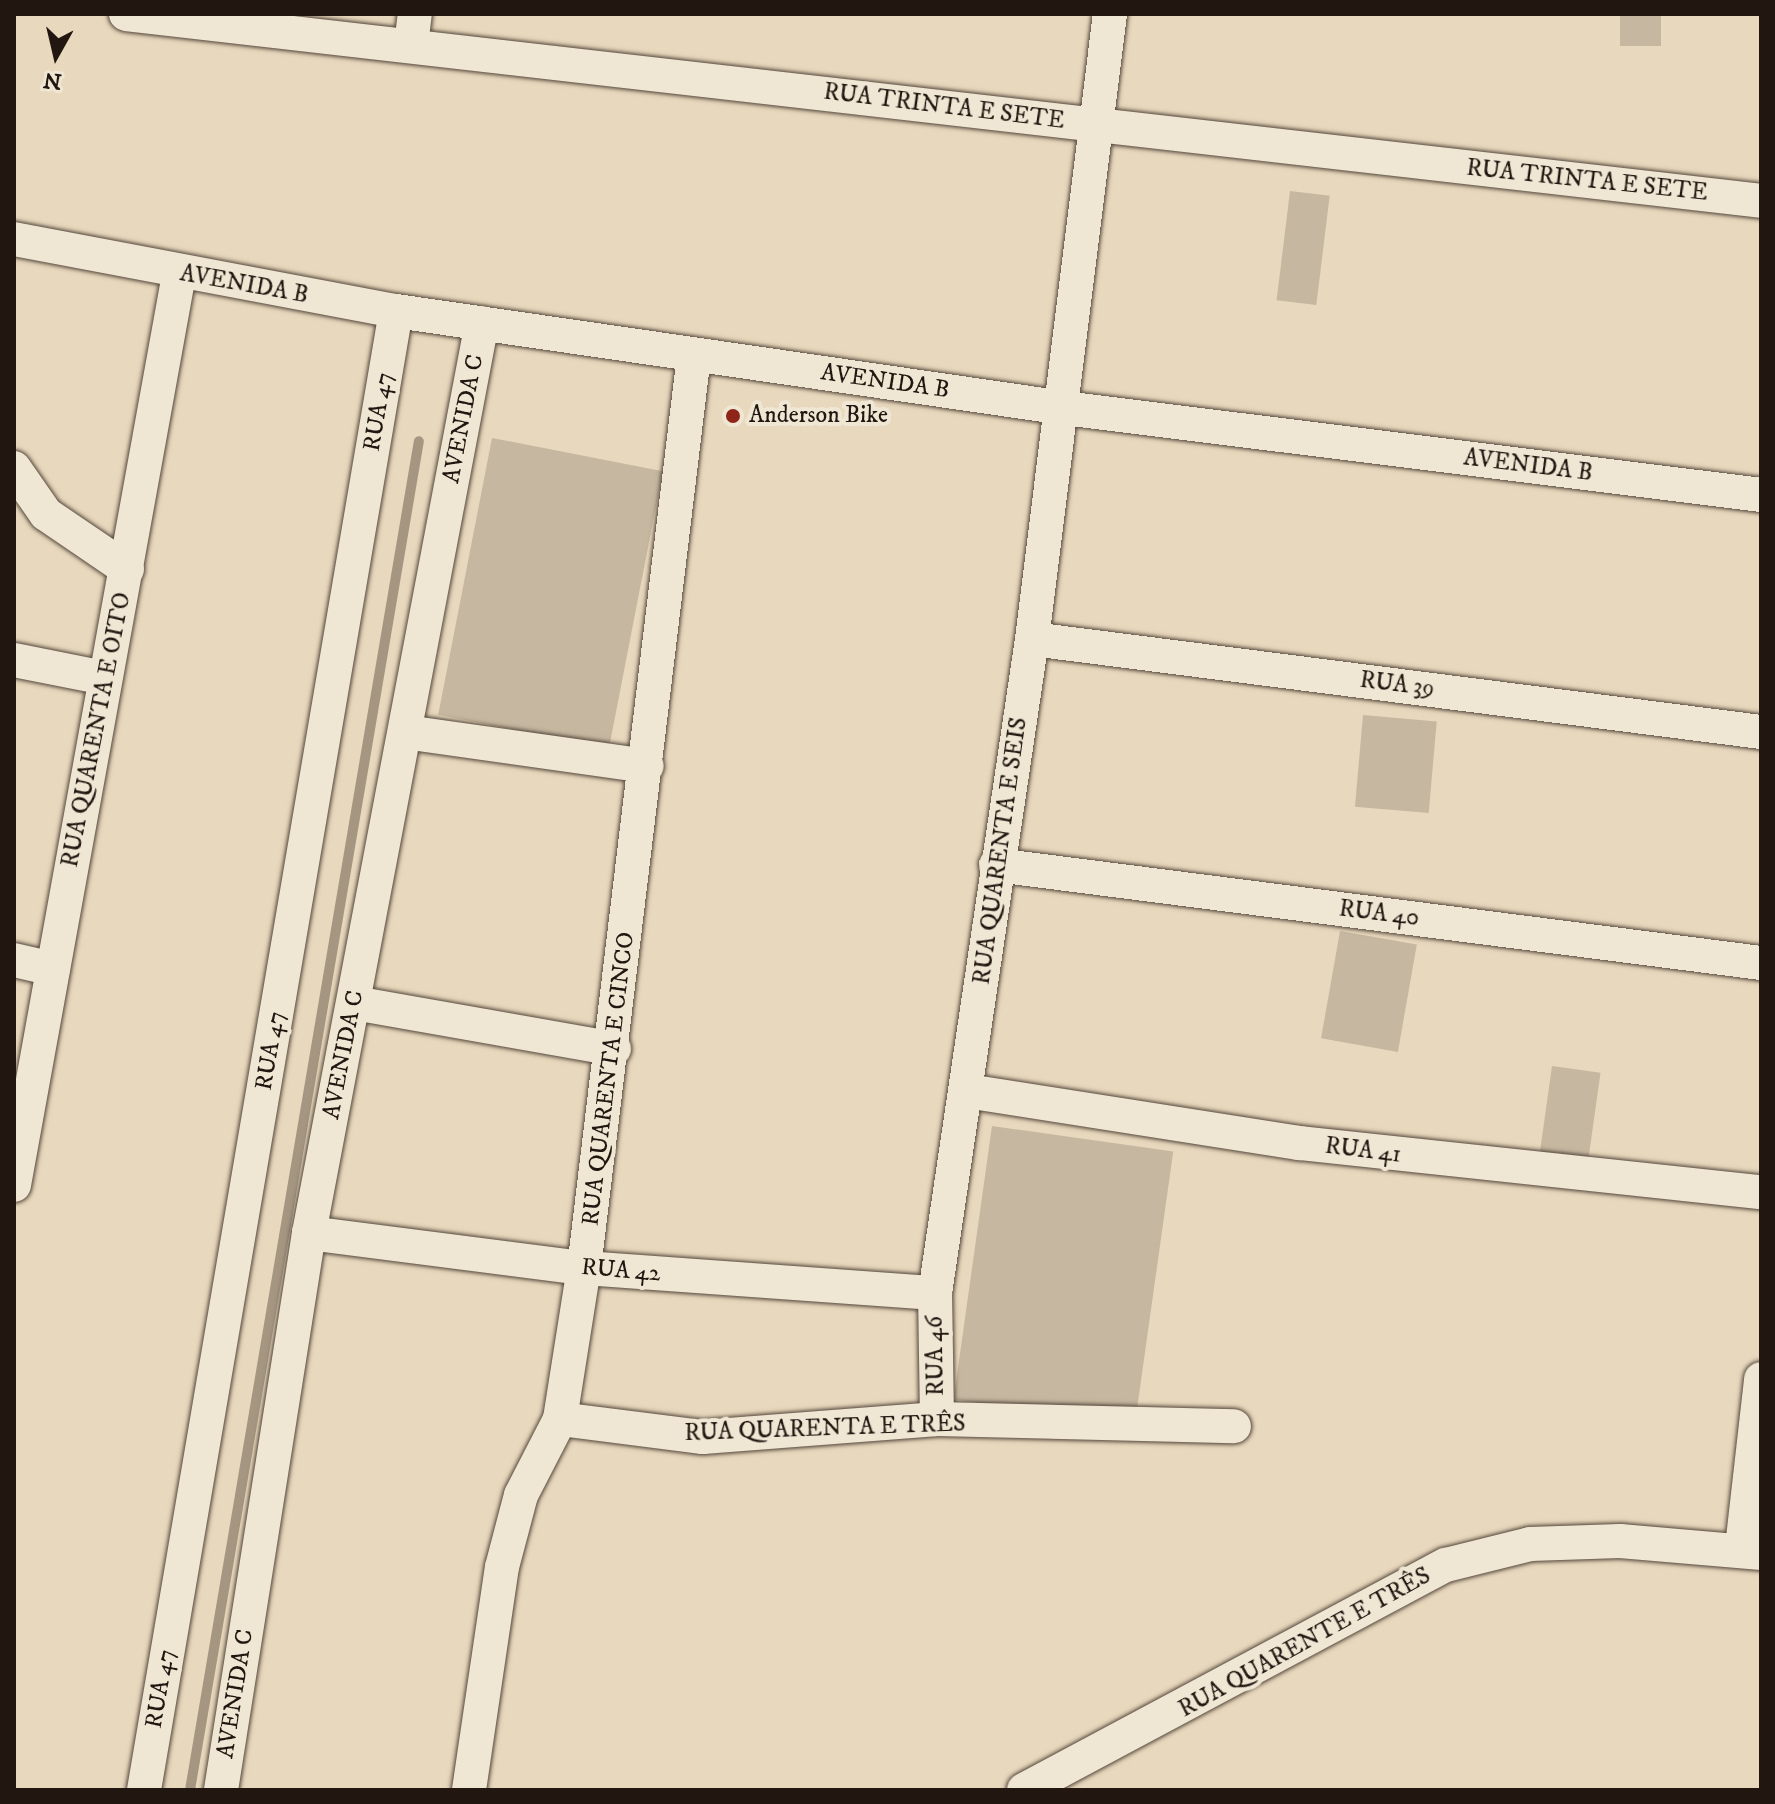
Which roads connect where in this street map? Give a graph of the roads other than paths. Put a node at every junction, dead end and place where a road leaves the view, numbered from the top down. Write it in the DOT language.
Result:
graph roads {
  1 [pos="126,14"];
  2 [pos="1110,14"];
  3 [pos="168,17"];
  4 [pos="413,29"];
  5 [pos="1097,125"];
  6 [pos="1761,201"];
  7 [pos="14,239"];
  8 [pos="179,274"];
  9 [pos="396,311"];
  10 [pos="482,323"];
  11 [pos="694,355"];
  12 [pos="1064,408"];
  13 [pos="14,468"];
  14 [pos="1761,495"];
  15 [pos="127,569"];
  16 [pos="1032,639"];
  17 [pos="14,660"];
  18 [pos="105,678"];
  19 [pos="405,732"];
  20 [pos="1761,732"];
  21 [pos="647,766"];
  22 [pos="996,865"];
  23 [pos="14,960"];
  24 [pos="1761,963"];
  25 [pos="53,969"];
  26 [pos="354,1003"];
  27 [pos="614,1049"];
  28 [pos="967,1091"];
  29 [pos="15,1177"];
  30 [pos="1761,1192"];
  31 [pos="309,1233"];
  32 [pos="584,1268"];
  33 [pos="935,1293"];
  34 [pos="1761,1379"];
  35 [pos="560,1419"];
  36 [pos="937,1419"];
  37 [pos="1234,1426"];
  38 [pos="1752,1550"];
  39 [pos="144,1790"];
  40 [pos="221,1790"];
  41 [pos="469,1790"];
  42 [pos="1024,1790"];
  1 -- 3 [label="street, RUA TRINTA E SETE"];
  2 -- 5 [label="street, RUA QUARENTA E SEIS"];
  3 -- 4 [label="street, RUA TRINTA E SETE"];
  4 -- 5 [label="street, RUA TRINTA E SETE"];
  5 -- 6 [label="street, RUA TRINTA E SETE"];
  5 -- 12 [label="street, RUA QUARENTA E SEIS"];
  7 -- 8 [label="street, AVENIDA B"];
  8 -- 9 [label="street, AVENIDA B"];
  8 -- 15 [label="street, RUA QUARENTA E OITO"];
  9 -- 10 [label="street, AVENIDA B"];
  9 -- 39 [label="street, RUA 47"];
  10 -- 11 [label="street, AVENIDA B"];
  10 -- 19 [label="street, AVENIDA C"];
  11 -- 12 [label="street, AVENIDA B"];
  11 -- 21 [label="street, RUA QUARENTA E CINCO"];
  12 -- 14 [label="street, AVENIDA B"];
  12 -- 16 [label="street, RUA QUARENTA E SEIS"];
  13 -- 15 [label="street"];
  15 -- 18 [label="street, RUA QUARENTA E OITO"];
  16 -- 20 [label="street, RUA 39"];
  16 -- 22 [label="street, RUA QUARENTA E SEIS"];
  17 -- 18 [label="street"];
  18 -- 25 [label="street, RUA QUARENTA E OITO"];
  19 -- 21 [label="street"];
  19 -- 26 [label="street, AVENIDA C"];
  21 -- 27 [label="street, RUA QUARENTA E CINCO"];
  22 -- 24 [label="street, RUA 40"];
  22 -- 28 [label="street, RUA QUARENTA E SEIS"];
  23 -- 25 [label="street"];
  25 -- 29 [label="street, RUA QUARENTA E OITO"];
  26 -- 27 [label="street"];
  26 -- 31 [label="street, AVENIDA C"];
  27 -- 32 [label="street, RUA QUARENTA E CINCO"];
  28 -- 30 [label="street, RUA 41"];
  28 -- 33 [label="street, RUA QUARENTA E SEIS"];
  31 -- 32 [label="street, RUA 42"];
  31 -- 40 [label="street, AVENIDA C"];
  32 -- 33 [label="street, RUA 42"];
  32 -- 35 [label="street, RUA QUARENTA E CINCO"];
  33 -- 36 [label="street, RUA 46"];
  34 -- 38 [label="street"];
  35 -- 36 [label="street, RUA QUARENTA E TRÊS"];
  35 -- 41 [label="street, RUA QUARENTA E CINCO"];
  36 -- 37 [label="street, RUA QUARENTA E TRÊS"];
  38 -- 42 [label="street, RUA QUARENTE E TRÊS"];
}
